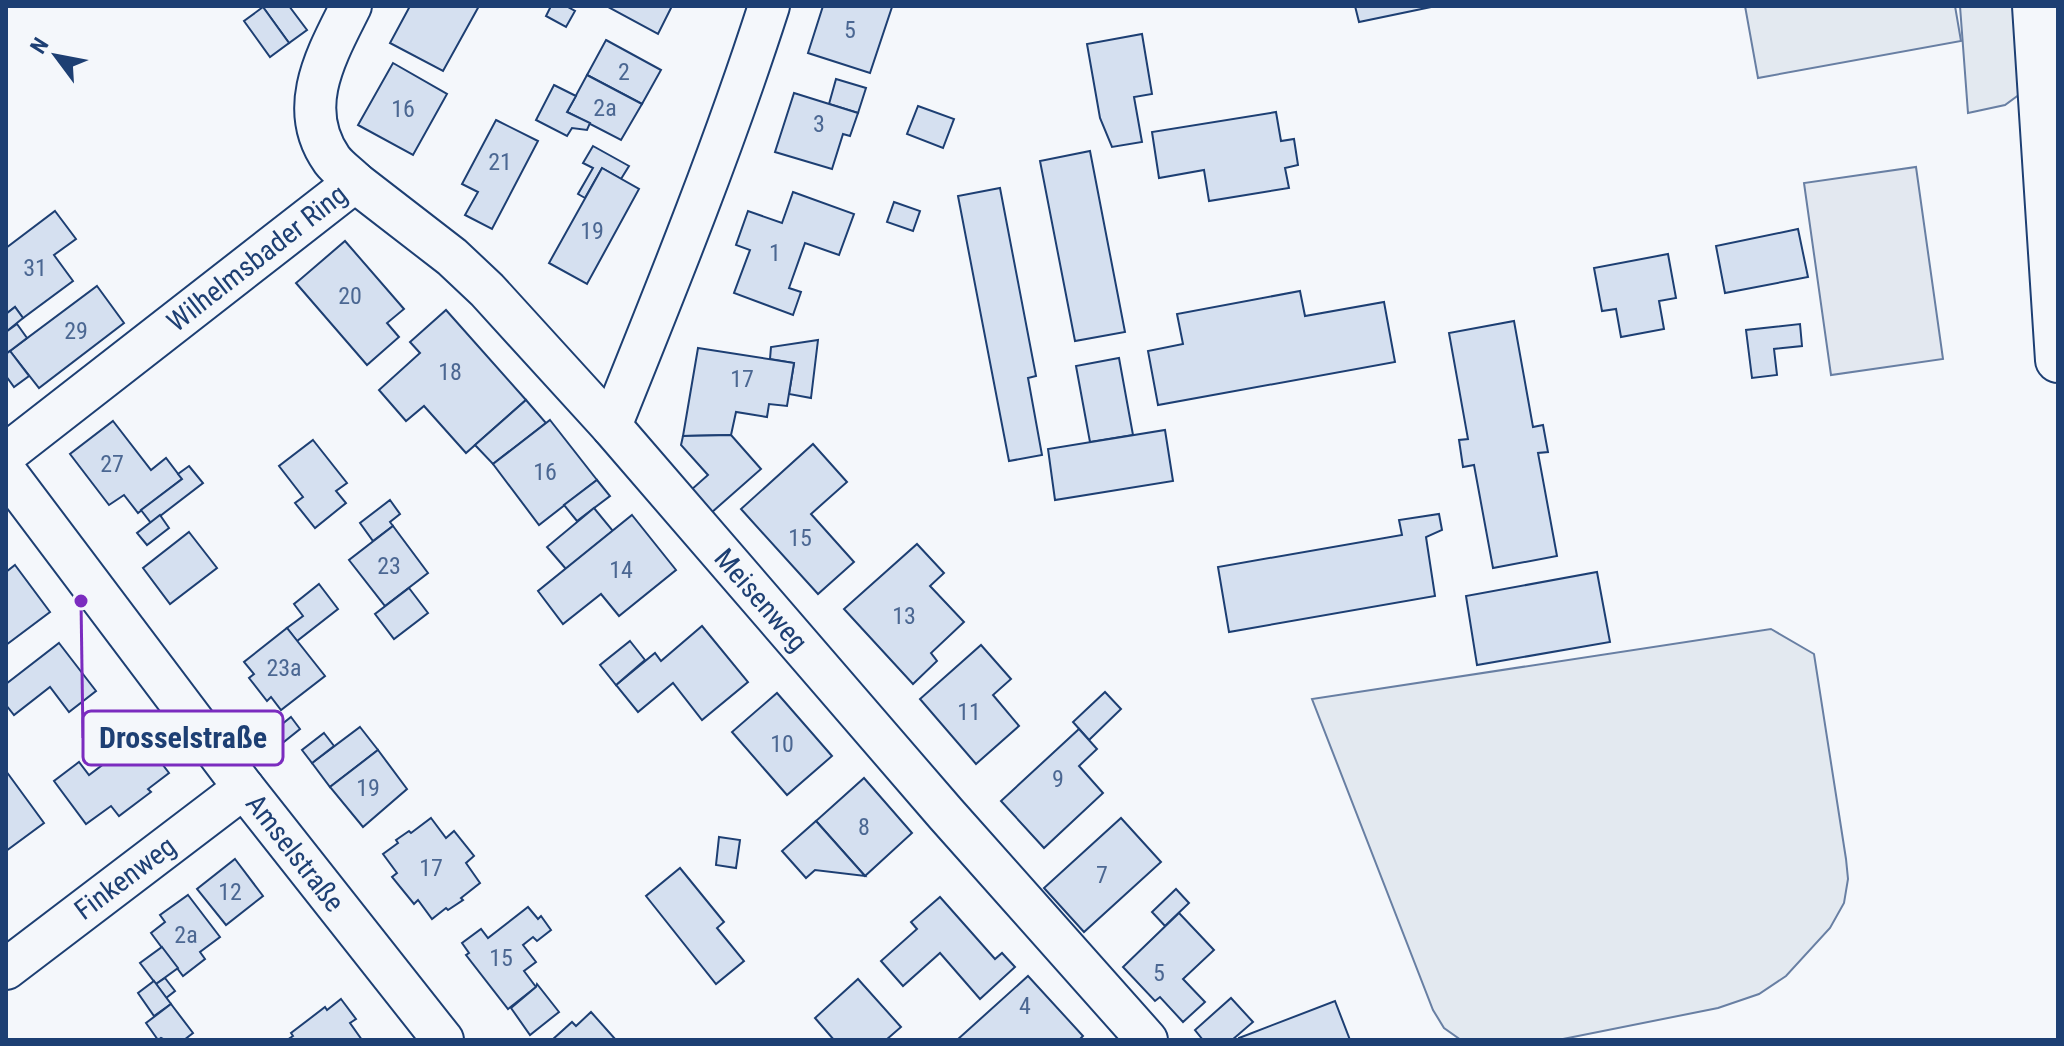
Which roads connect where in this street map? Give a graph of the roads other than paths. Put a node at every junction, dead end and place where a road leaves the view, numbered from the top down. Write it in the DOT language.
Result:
graph roads {
  1 [pos="351,6"];
  2 [pos="769,6"];
  3 [pos="2035,6"];
  4 [pos="355,182"];
  5 [pos="2058,360"];
  6 [pos="611,426"];
  7 [pos="6,454"];
  8 [pos="6,472"];
  9 [pos="244,788"];
  10 [pos="6,969"];
  11 [pos="443,1040"];
  12 [pos="1147,1040"];
  1 -- 4 [label="street, Wilhelmsbader Ring"];
  2 -- 6 [label="street"];
  3 -- 5 [label="main road"];
  4 -- 6 [label="street, Meisenweg"];
  4 -- 7 [label="street, Wilhelmsbader Ring"];
  6 -- 12 [label="street, Meisenweg"];
  8 -- 9 [label="street, Amselstraße"];
  9 -- 10 [label="street, Finkenweg"];
  9 -- 11 [label="street, Amselstraße"];
}
